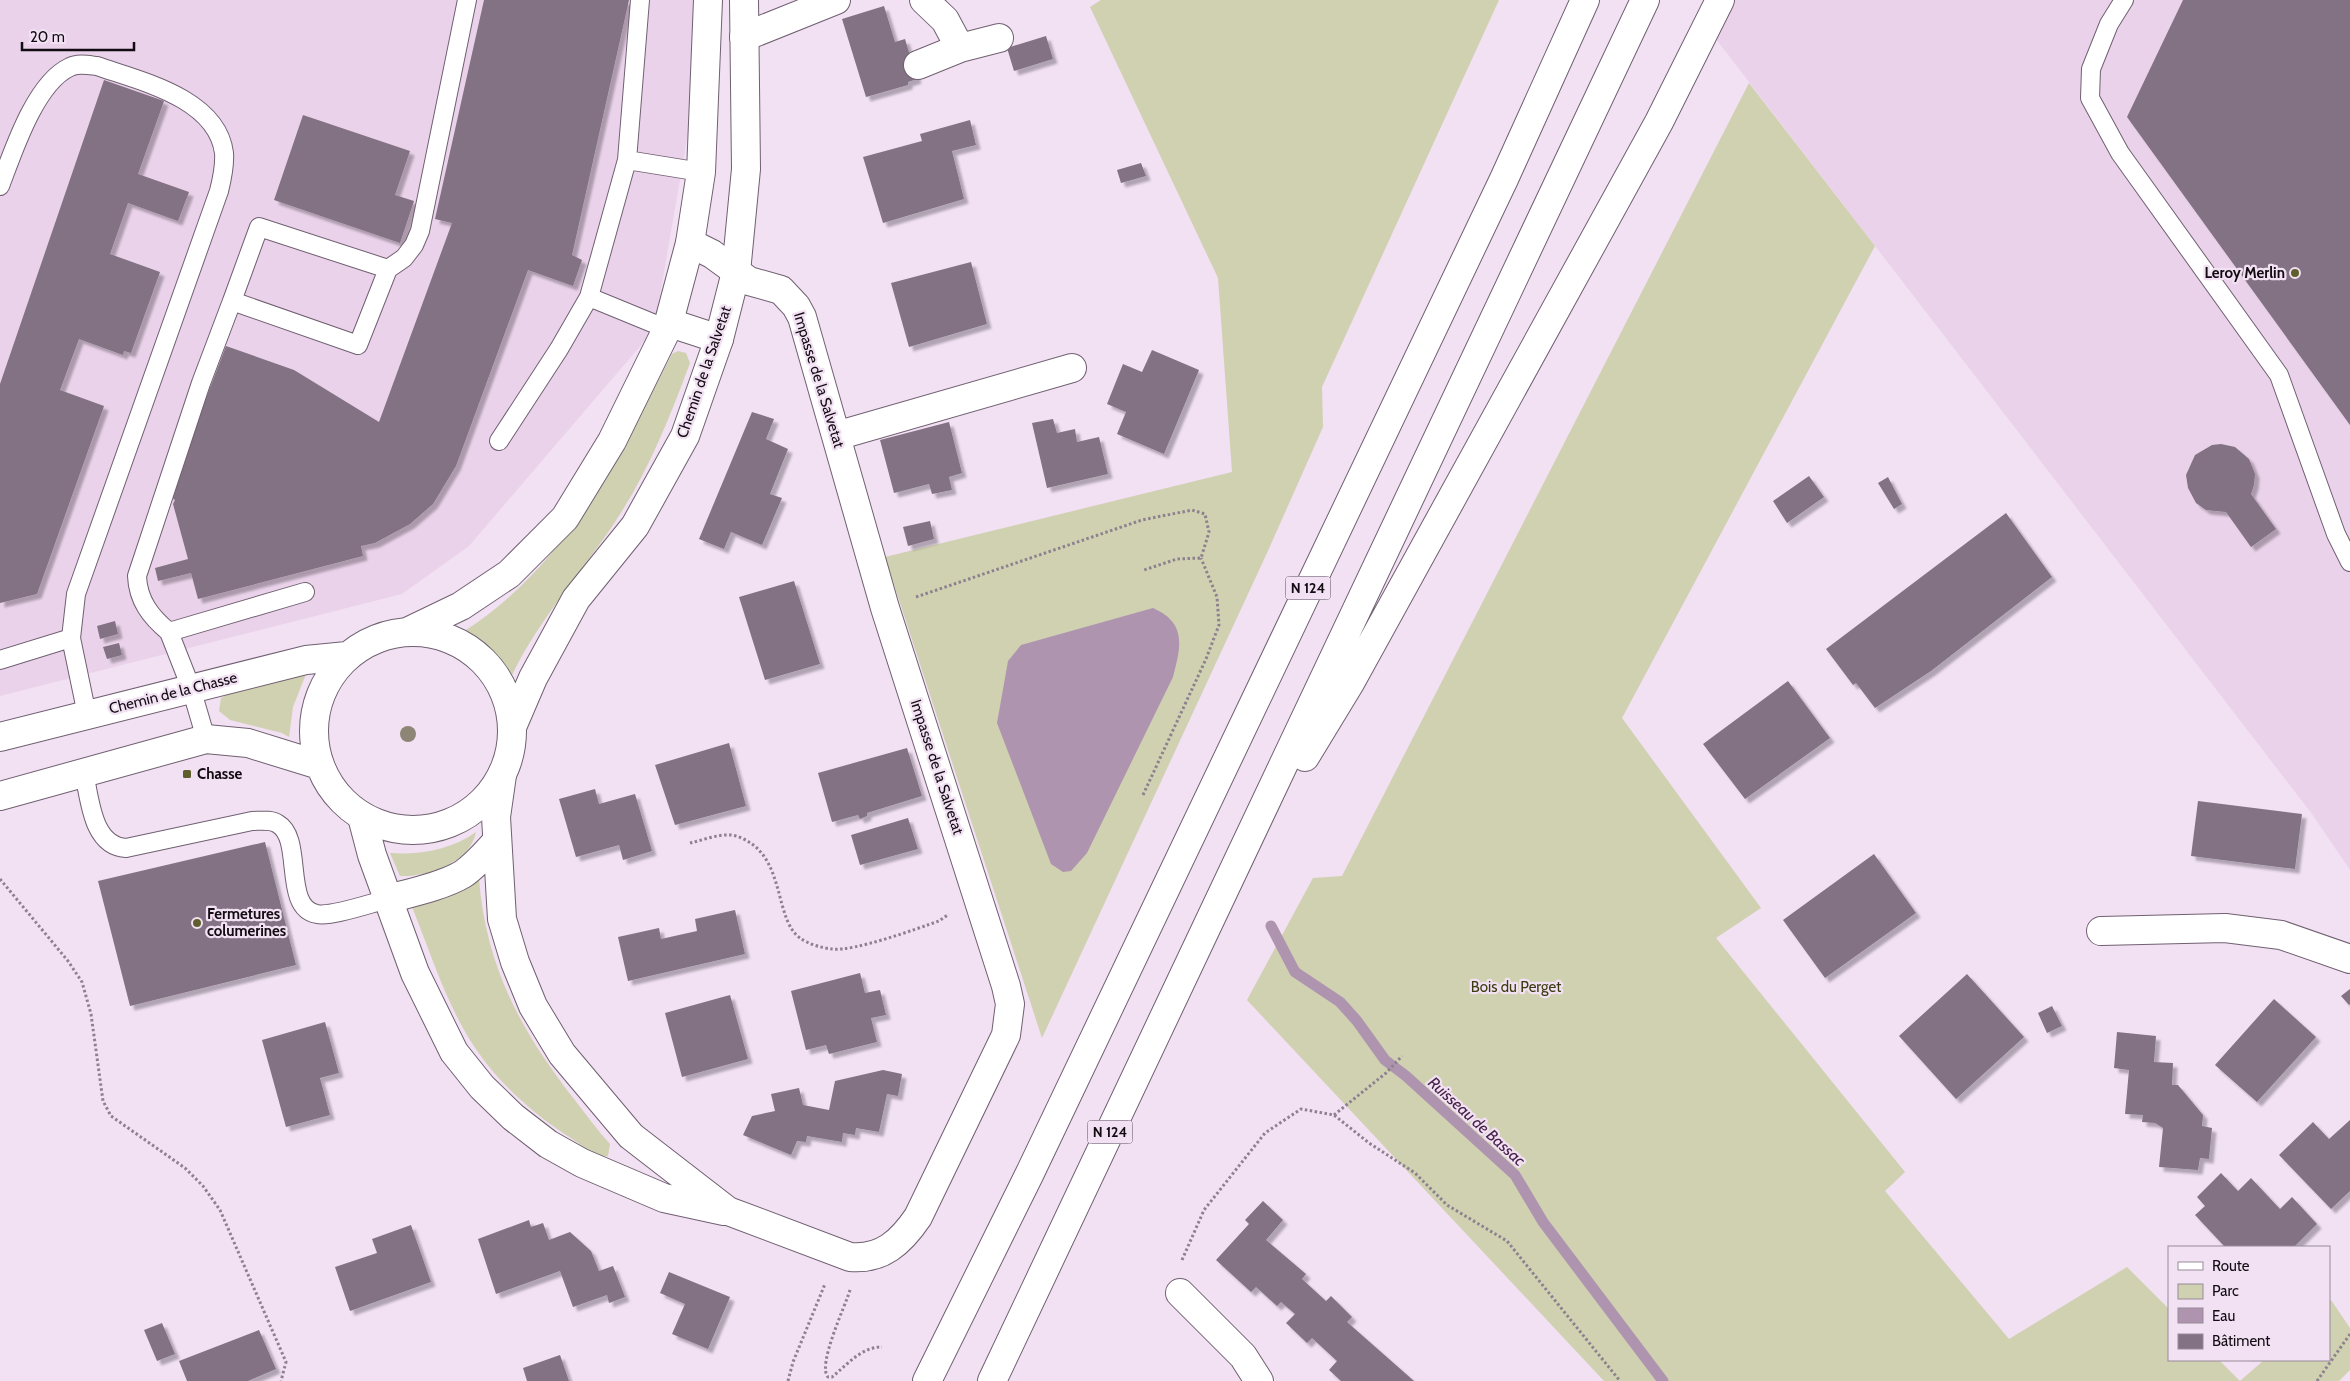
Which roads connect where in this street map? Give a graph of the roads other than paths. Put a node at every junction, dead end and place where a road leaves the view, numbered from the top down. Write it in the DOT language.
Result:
graph roads {
  1 [pos="467,0"];
  2 [pos="640,0"];
  3 [pos="708,0"];
  4 [pos="744,0"];
  5 [pos="836,0"];
  6 [pos="924,0"];
  7 [pos="1585,0"];
  8 [pos="1645,0"];
  9 [pos="1720,0"];
  10 [pos="2124,0"];
  11 [pos="744,37"];
  12 [pos="999,38"];
  13 [pos="960,48"];
  14 [pos="918,65"];
  15 [pos="627,160"];
  16 [pos="701,172"];
  17 [pos="0,186"];
  18 [pos="690,243"];
  19 [pos="388,269"];
  20 [pos="736,272"];
  21 [pos="589,297"];
  22 [pos="232,301"];
  23 [pos="668,326"];
  24 [pos="719,339"];
  25 [pos="1072,368"];
  26 [pos="836,436"];
  27 [pos="499,441"];
  28 [pos="2350,562"];
  29 [pos="305,592"];
  30 [pos="169,632"];
  31 [pos="409,632"];
  32 [pos="71,638"];
  33 [pos="347,656"];
  34 [pos="0,660"];
  35 [pos="191,688"];
  36 [pos="87,715"];
  37 [pos="512,727"];
  38 [pos="0,737"];
  39 [pos="206,739"];
  40 [pos="319,765"];
  41 [pos="84,773"];
  42 [pos="502,774"];
  43 [pos="0,796"];
  44 [pos="362,816"];
  45 [pos="497,841"];
  46 [pos="1229,882"];
  47 [pos="388,899"];
  48 [pos="2101,931"];
  49 [pos="2350,960"];
  50 [pos="728,1211"];
  51 [pos="1180,1292"];
  52 [pos="927,1381"];
  53 [pos="992,1381"];
  54 [pos="1259,1381"];
  1 -- 19 [label="lane"];
  2 -- 15 [label="lane"];
  3 -- 16 [label="main road"];
  4 -- 11 [label="main road, Chemin de la Salvetat"];
  5 -- 11 [label="main road"];
  6 -- 13 [label="main road"];
  7 -- 52 [label="main road, N 124"];
  8 -- 46 [label="main road, N 124"];
  9 -- 46 [label="main road"];
  10 -- 28 [label="lane"];
  11 -- 20 [label="main road, Chemin de la Salvetat"];
  12 -- 13 [label="main road"];
  13 -- 14 [label="main road"];
  15 -- 16 [label="lane"];
  15 -- 21 [label="lane"];
  16 -- 18 [label="main road"];
  17 -- 32 [label="lane"];
  18 -- 20 [label="main road, Impasse de la Salvetat"];
  18 -- 23 [label="main road"];
  19 -- 22 [label="lane"];
  19 -- 22 [label="lane"];
  20 -- 24 [label="main road, Chemin de la Salvetat"];
  20 -- 26 [label="main road, Impasse de la Salvetat"];
  21 -- 23 [label="lane"];
  21 -- 27 [label="lane"];
  22 -- 30 [label="lane"];
  23 -- 24 [label="main road"];
  23 -- 31 [label="main road"];
  24 -- 37 [label="main road, Chemin de la Salvetat"];
  25 -- 26 [label="main road"];
  26 -- 50 [label="main road, Impasse de la Salvetat"];
  29 -- 30 [label="lane"];
  30 -- 35 [label="lane"];
  31 -- 33 [label="main road"];
  31 -- 37 [label="main road"];
  32 -- 34 [label="lane"];
  32 -- 36 [label="lane"];
  33 -- 35 [label="main road, Chemin de la Chasse"];
  33 -- 40 [label="main road"];
  35 -- 36 [label="main road, Chemin de la Chasse"];
  35 -- 39 [label="lane"];
  36 -- 38 [label="main road, Chemin de la Chasse"];
  37 -- 42 [label="main road"];
  39 -- 40 [label="main road"];
  39 -- 41 [label="main road"];
  40 -- 44 [label="main road"];
  41 -- 43 [label="main road"];
  41 -- 47 [label="lane"];
  42 -- 44 [label="main road"];
  42 -- 45 [label="main road"];
  44 -- 47 [label="main road"];
  45 -- 47 [label="main road"];
  45 -- 50 [label="main road"];
  46 -- 53 [label="main road, N 124"];
  47 -- 50 [label="main road"];
  48 -- 49 [label="main road"];
  51 -- 54 [label="main road"];
}
